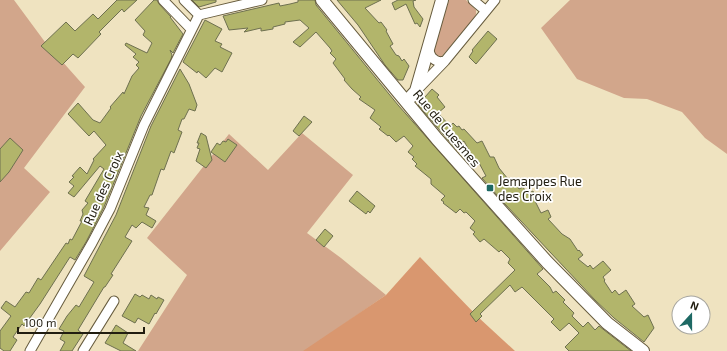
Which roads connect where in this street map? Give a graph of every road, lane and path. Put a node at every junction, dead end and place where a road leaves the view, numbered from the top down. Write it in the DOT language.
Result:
graph roads {
  1 [pos="162,0"];
  2 [pos="184,0"];
  3 [pos="262,0"];
  4 [pos="322,0"];
  5 [pos="442,0"];
  6 [pos="473,0"];
  7 [pos="495,0"];
  8 [pos="486,11"];
  9 [pos="198,14"];
  10 [pos="191,29"];
  11 [pos="428,46"];
  12 [pos="445,61"];
  13 [pos="416,91"];
  14 [pos="407,101"];
  15 [pos="114,301"];
  16 [pos="33,350"];
  17 [pos="84,351"];
  18 [pos="643,351"];
  1 -- 10 [label="street"];
  2 -- 9 [label="street"];
  3 -- 9 [label="street"];
  4 -- 14 [label="street, Rue de Cuesmes"];
  5 -- 11 [label="street"];
  6 -- 8 [label="street"];
  7 -- 8 [label="street"];
  8 -- 12 [label="street"];
  9 -- 10 [label="street, Rue des Croix"];
  10 -- 16 [label="street, Rue des Croix"];
  11 -- 12 [label="street"];
  11 -- 13 [label="street"];
  12 -- 13 [label="street"];
  13 -- 14 [label="street"];
  14 -- 18 [label="street, Rue de Cuesmes"];
  15 -- 17 [label="street"];
}
